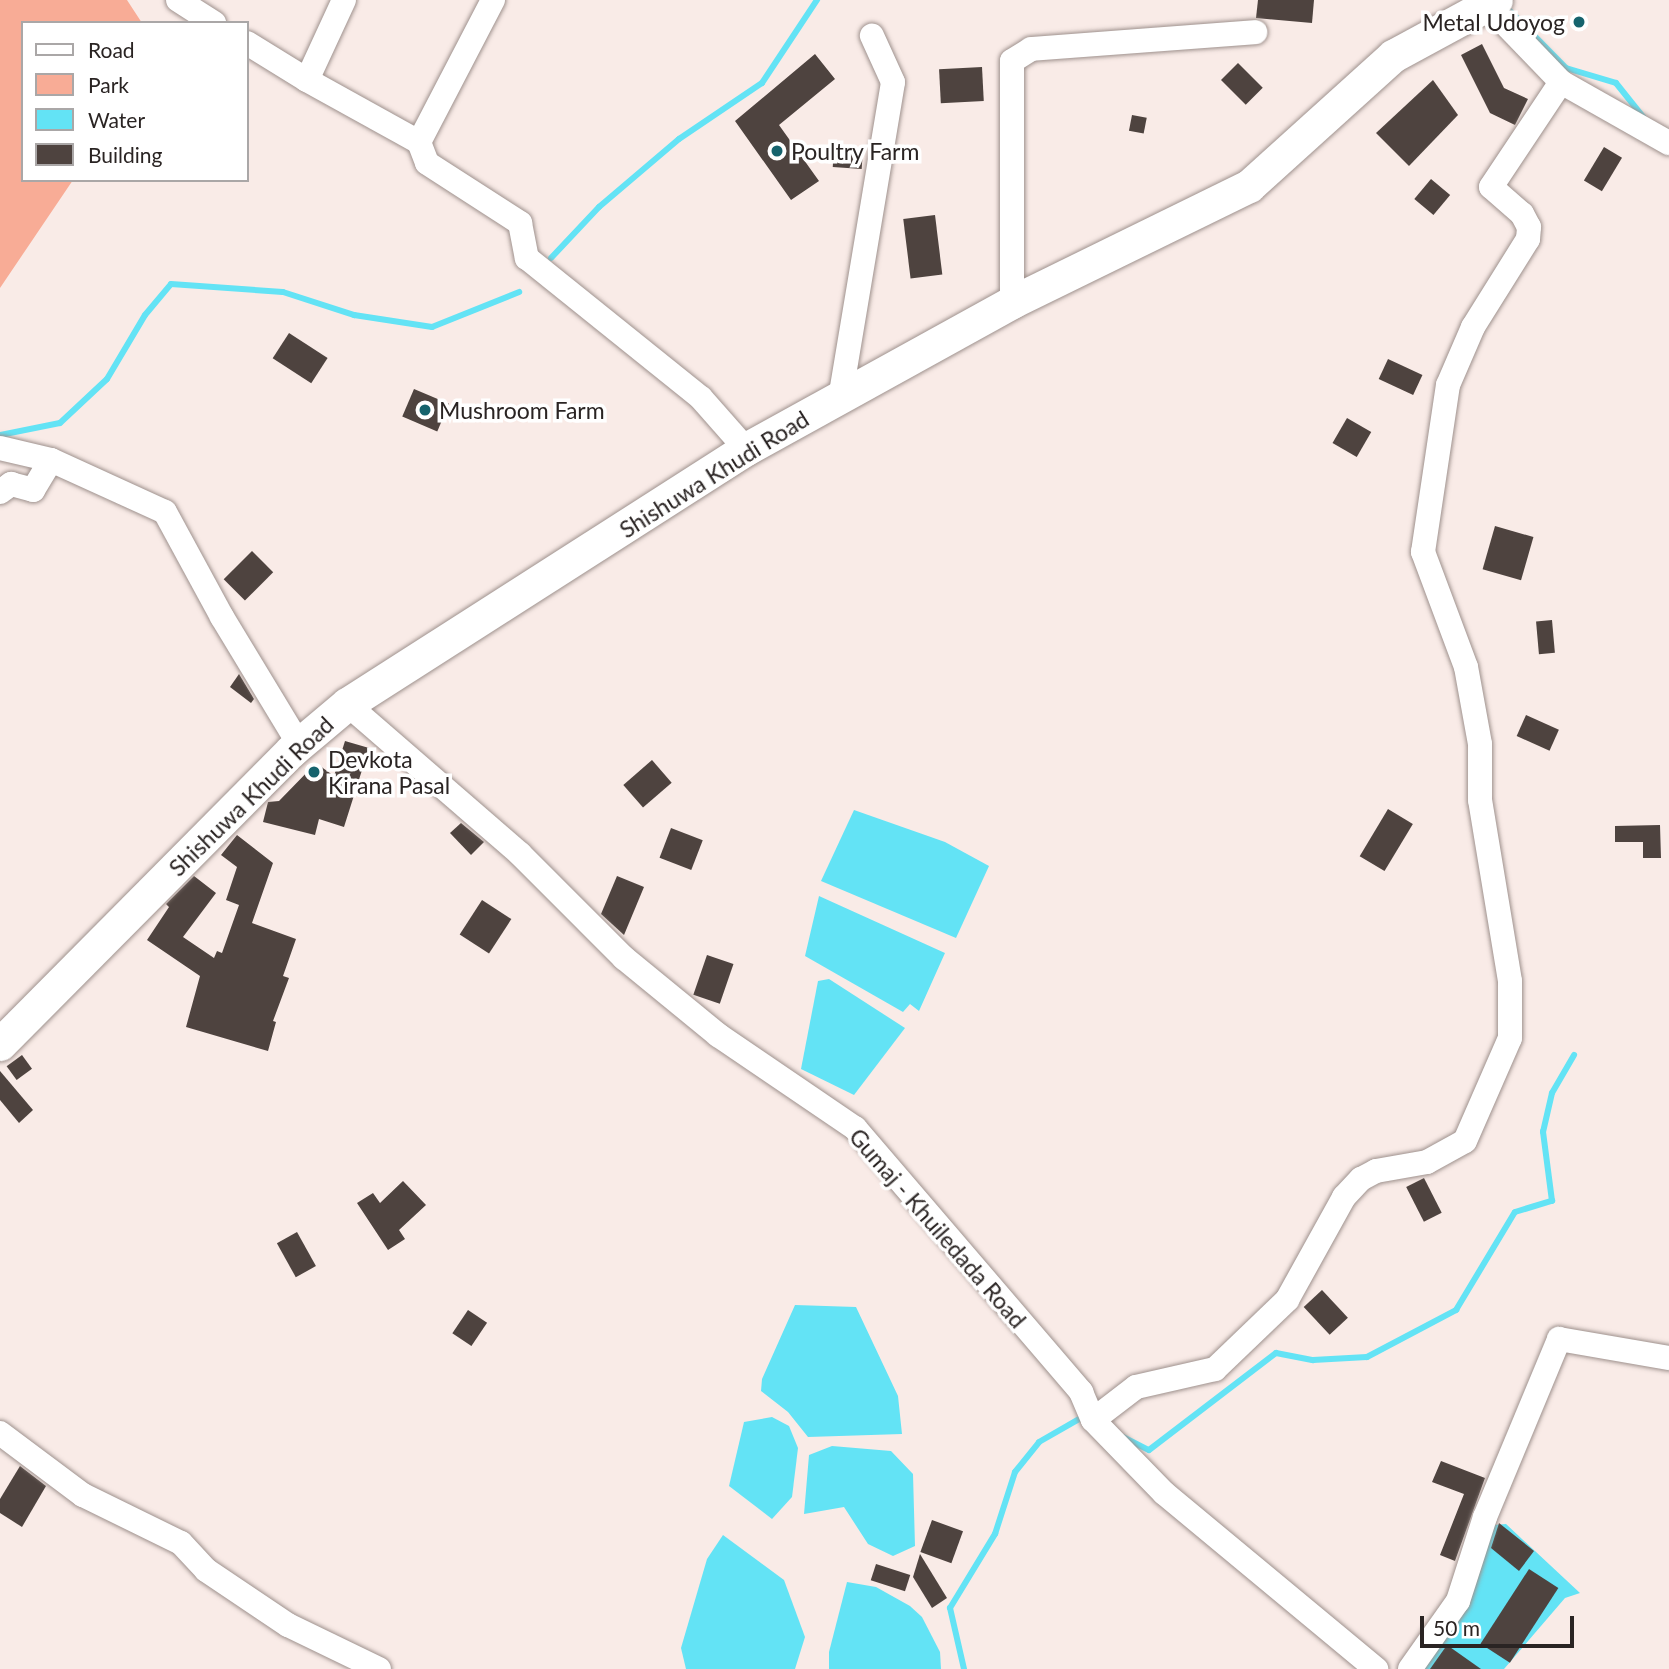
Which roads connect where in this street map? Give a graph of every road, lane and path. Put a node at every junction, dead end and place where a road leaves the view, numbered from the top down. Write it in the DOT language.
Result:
graph roads {
  1 [pos="345,0"];
  2 [pos="492,0"];
  3 [pos="1492,2"];
  4 [pos="190,3"];
  5 [pos="212,21"];
  6 [pos="1255,32"];
  7 [pos="872,36"];
  8 [pos="248,44"];
  9 [pos="307,80"];
  10 [pos="1561,82"];
  11 [pos="419,142"];
  12 [pos="1669,143"];
  13 [pos="1012,302"];
  14 [pos="840,399"];
  15 [pos="0,448"];
  16 [pos="746,449"];
  17 [pos="51,460"];
  18 [pos="0,492"];
  19 [pos="347,704"];
  20 [pos="299,744"];
  21 [pos="0,1044"];
  22 [pos="1669,1358"];
  23 [pos="1093,1420"];
  24 [pos="0,1433"];
  25 [pos="379,1669"];
  26 [pos="1376,1669"];
  27 [pos="1410,1669"];
  1 -- 9 [label="street"];
  2 -- 11 [label="street"];
  3 -- 10 [label="street"];
  3 -- 13 [label="main road, Shishuwa Khudi Road"];
  4 -- 5 [label="street"];
  6 -- 13 [label="street"];
  7 -- 14 [label="street"];
  8 -- 9 [label="street"];
  9 -- 11 [label="street"];
  10 -- 12 [label="street"];
  10 -- 23 [label="street"];
  11 -- 16 [label="street"];
  13 -- 14 [label="main road, Shishuwa Khudi Road"];
  14 -- 16 [label="main road, Shishuwa Khudi Road"];
  15 -- 17 [label="street"];
  16 -- 19 [label="main road, Shishuwa Khudi Road"];
  17 -- 18 [label="street"];
  17 -- 20 [label="street"];
  19 -- 20 [label="main road, Shishuwa Khudi Road"];
  19 -- 23 [label="street, Gumaj - Khuiledada Road"];
  20 -- 21 [label="main road, Shishuwa Khudi Road"];
  22 -- 27 [label="street"];
  23 -- 26 [label="street, Gumaj - Khuiledada Road"];
  24 -- 25 [label="street"];
}
